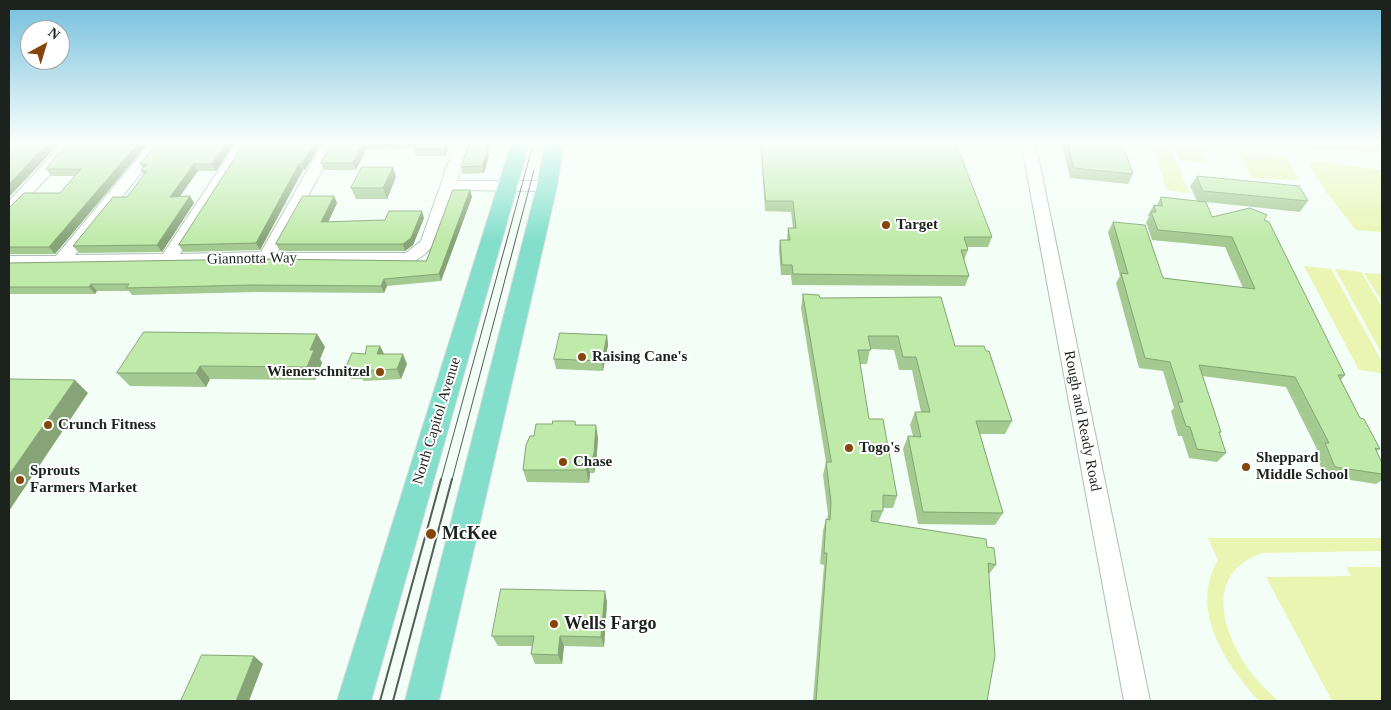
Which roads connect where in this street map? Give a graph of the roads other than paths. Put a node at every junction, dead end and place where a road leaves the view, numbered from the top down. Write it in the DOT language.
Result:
graph roads {
  1 [pos="42,174"];
  2 [pos="133,174"];
  3 [pos="223,174"];
  4 [pos="313,174"];
  5 [pos="452,174"];
  6 [pos="512,174"];
  7 [pos="548,174"];
  8 [pos="1034,174"];
  9 [pos="448,185"];
  10 [pos="509,186"];
  11 [pos="546,186"];
  12 [pos="9,210"];
  13 [pos="266,258"];
  14 [pos="168,260"];
  15 [pos="61,261"];
  16 [pos="9,262"];
  17 [pos="354,701"];
  18 [pos="422,701"];
  19 [pos="1137,701"];
  1 -- 12 [label="street"];
  2 -- 15 [label="street"];
  3 -- 14 [label="street"];
  4 -- 13 [label="street"];
  5 -- 9 [label="street, Giannotta Way"];
  6 -- 10 [label="main road, North Capitol Avenue"];
  7 -- 11 [label="main road"];
  8 -- 19 [label="street, Rough and Ready Road"];
  9 -- 10 [label="street"];
  9 -- 13 [label="street, Giannotta Way"];
  10 -- 11 [label="street"];
  10 -- 17 [label="main road, North Capitol Avenue"];
  11 -- 18 [label="main road"];
  13 -- 14 [label="street, Giannotta Way"];
  14 -- 15 [label="street, Giannotta Way"];
  15 -- 16 [label="street, Giannotta Way"];
}
